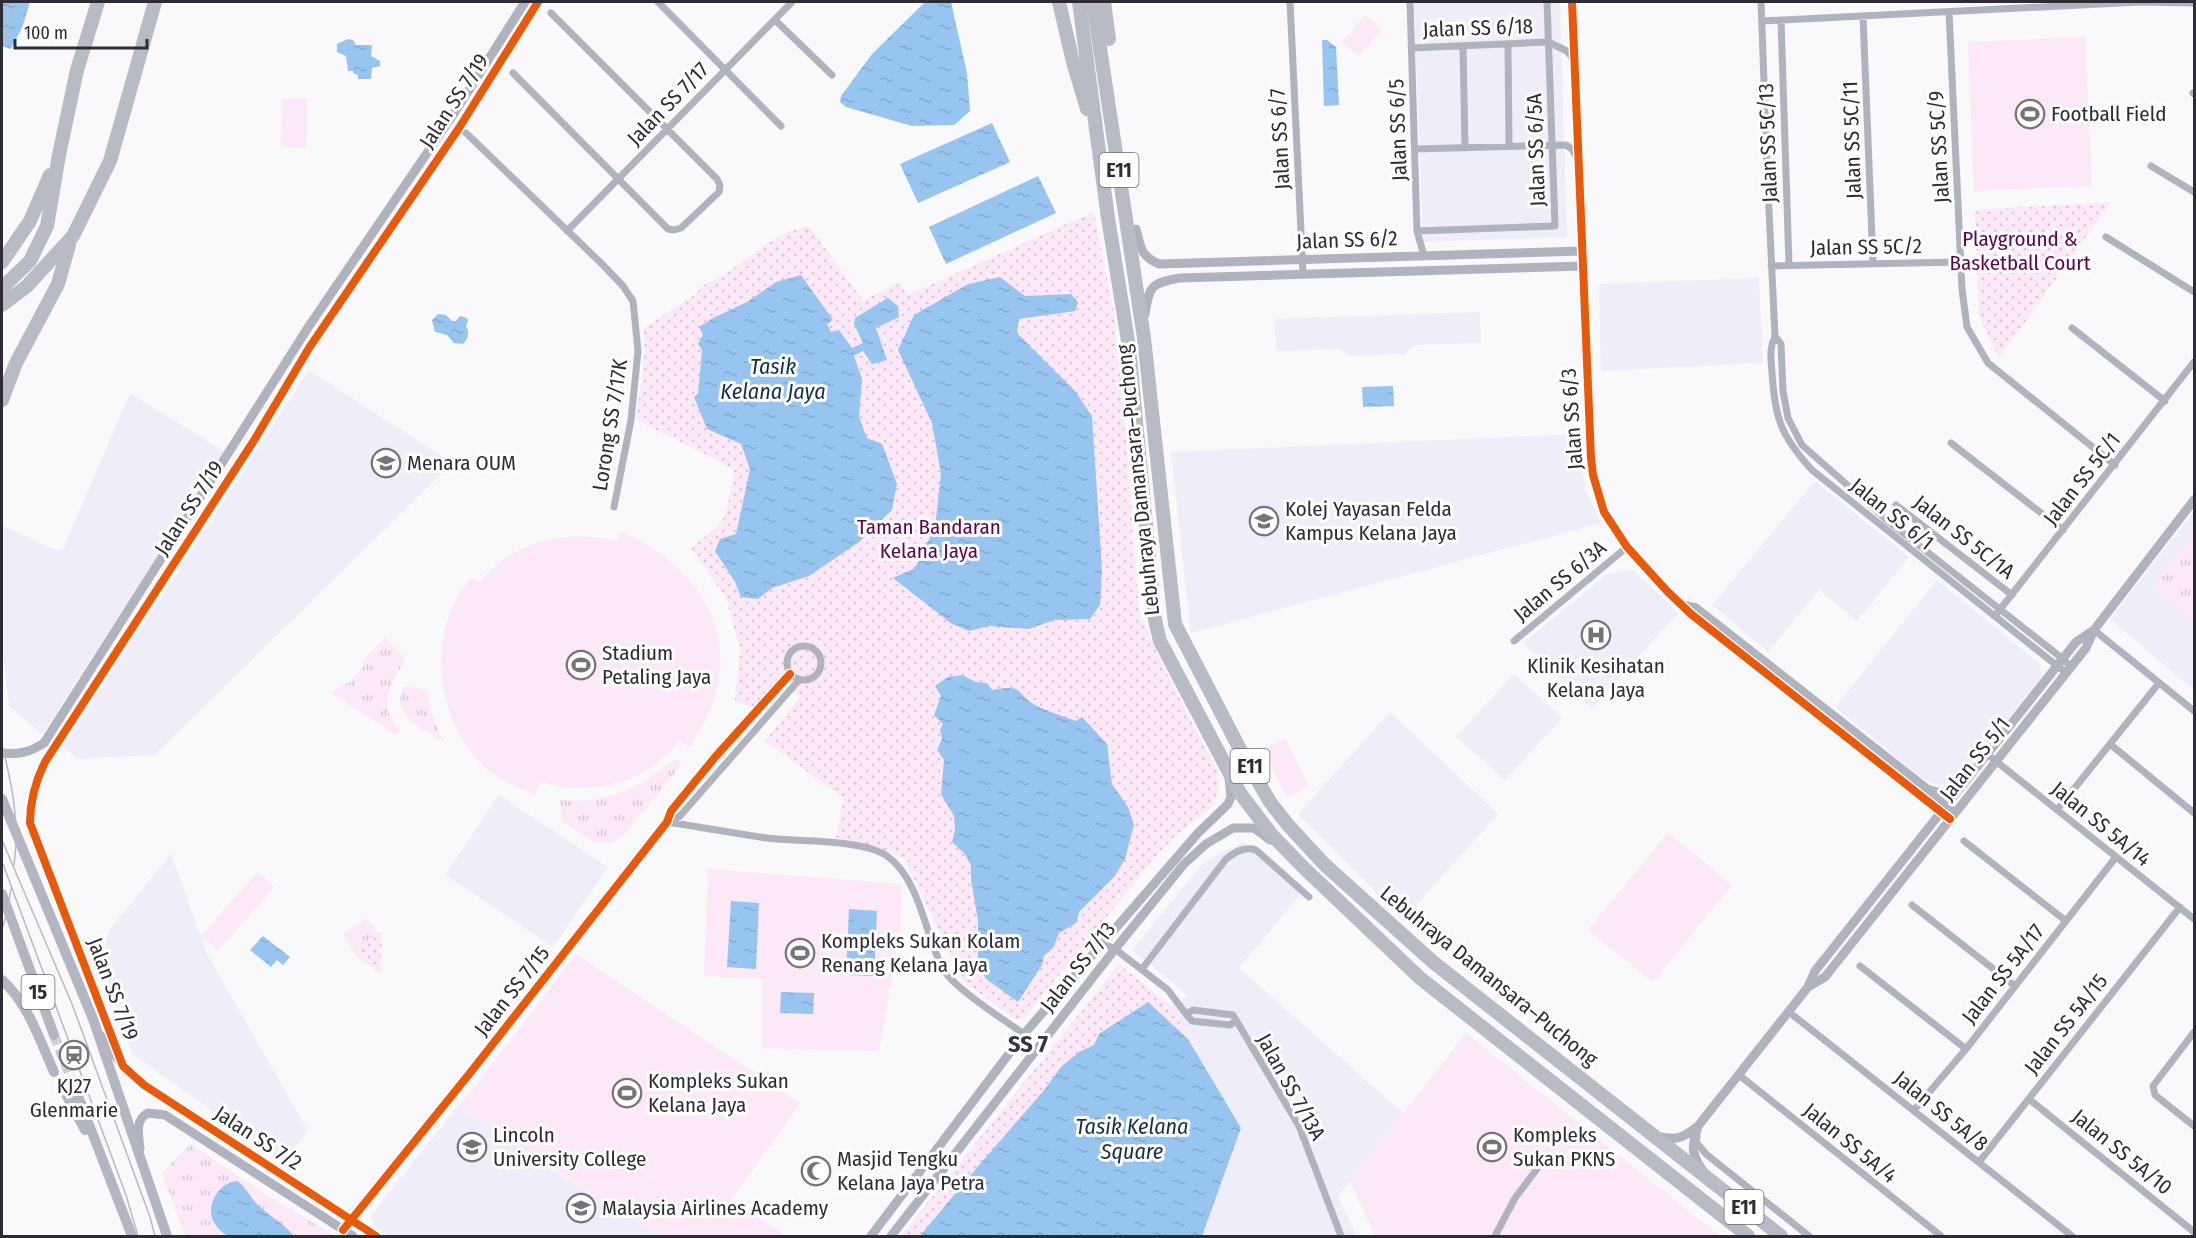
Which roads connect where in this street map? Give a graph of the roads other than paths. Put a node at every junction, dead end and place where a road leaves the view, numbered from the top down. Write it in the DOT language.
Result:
graph roads {
  1 [pos="98,2"];
  2 [pos="155,2"];
  3 [pos="525,2"];
  4 [pos="538,2"];
  5 [pos="792,2"];
  6 [pos="1059,2"];
  7 [pos="1074,2"];
  8 [pos="1079,2"];
  9 [pos="1094,2"];
  10 [pos="1104,2"];
  11 [pos="1290,2"];
  12 [pos="1410,2"];
  13 [pos="1547,2"];
  14 [pos="1572,2"];
  15 [pos="1761,2"];
  16 [pos="1969,2"];
  17 [pos="2184,2"];
  18 [pos="662,3"];
  19 [pos="2096,3"];
  20 [pos="2194,3"];
  21 [pos="1970,10"];
  22 [pos="1949,12"];
  23 [pos="551,13"];
  24 [pos="1863,16"];
  25 [pos="775,20"];
  26 [pos="1781,20"];
  27 [pos="1762,21"];
  28 [pos="1548,42"];
  29 [pos="1508,44"];
  30 [pos="1463,46"];
  31 [pos="1412,48"];
  32 [pos="1575,61"];
  33 [pos="725,70"];
  34 [pos="513,73"];
  35 [pos="832,75"];
  36 [pos="1092,94"];
  37 [pos="781,126"];
  38 [pos="668,128"];
  39 [pos="466,133"];
  40 [pos="1553,145"];
  41 [pos="1509,146"];
  42 [pos="1465,148"];
  43 [pos="1415,149"];
  44 [pos="59,155"];
  45 [pos="1100,158"];
  46 [pos="1579,160"];
  47 [pos="2151,166"];
  48 [pos="618,179"];
  49 [pos="2194,192"];
  50 [pos="1136,228"];
  51 [pos="567,231"];
  52 [pos="1417,231"];
  53 [pos="2106,237"];
  54 [pos="69,243"];
  55 [pos="1582,251"];
  56 [pos="1424,255"];
  57 [pos="1303,259"];
  58 [pos="2,262"];
  59 [pos="1960,262"];
  60 [pos="1873,264"];
  61 [pos="1789,265"];
  62 [pos="1583,266"];
  63 [pos="1771,266"];
  64 [pos="1303,274"];
  65 [pos="2,288"];
  66 [pos="2194,292"];
  67 [pos="2,305"];
  68 [pos="1145,314"];
  69 [pos="2072,328"];
  70 [pos="1775,336"];
  71 [pos="1144,338"];
  72 [pos="2194,362"];
  73 [pos="2,400"];
  74 [pos="2165,402"];
  75 [pos="1951,442"];
  76 [pos="2115,465"];
  77 [pos="2194,500"];
  78 [pos="1896,505"];
  79 [pos="614,507"];
  80 [pos="2063,530"];
  81 [pos="1627,547"];
  82 [pos="2012,595"];
  83 [pos="2000,609"];
  84 [pos="1995,616"];
  85 [pos="2094,630"];
  86 [pos="1514,640"];
  87 [pos="2061,662"];
  88 [pos="2068,670"];
  89 [pos="790,674"];
  90 [pos="799,680"];
  91 [pos="2159,682"];
  92 [pos="2194,711"];
  93 [pos="2110,744"];
  94 [pos="2,753"];
  95 [pos="1987,754"];
  96 [pos="716,756"];
  97 [pos="1996,761"];
  98 [pos="725,763"];
  99 [pos="1227,772"];
  100 [pos="1966,781"];
  101 [pos="1923,792"];
  102 [pos="2,799"];
  103 [pos="1944,808"];
  104 [pos="2057,810"];
  105 [pos="1956,811"];
  106 [pos="2194,813"];
  107 [pos="1950,819"];
  108 [pos="667,822"];
  109 [pos="1928,829"];
  110 [pos="1964,841"];
  111 [pos="2116,857"];
  112 [pos="1303,867"];
  113 [pos="2,894"];
  114 [pos="1309,897"];
  115 [pos="1912,905"];
  116 [pos="2180,907"];
  117 [pos="2194,919"];
  118 [pos="2066,921"];
  119 [pos="1102,943"];
  120 [pos="1115,949"];
  121 [pos="1860,966"];
  122 [pos="1142,969"];
  123 [pos="2,980"];
  124 [pos="2015,986"];
  125 [pos="1808,987"];
  126 [pos="1789,1012"];
  127 [pos="1186,1014"];
  128 [pos="93,1019"];
  129 [pos="1236,1021"];
  130 [pos="2194,1032"];
  131 [pos="1024,1034"];
  132 [pos="54,1035"];
  133 [pos="1966,1049"];
  134 [pos="123,1066"];
  135 [pos="54,1072"];
  136 [pos="1739,1075"];
  137 [pos="73,1083"];
  138 [pos="62,1087"];
  139 [pos="2029,1099"];
  140 [pos="1914,1110"];
  141 [pos="1698,1126"];
  142 [pos="2194,1126"];
  143 [pos="1653,1135"];
  144 [pos="98,1150"];
  145 [pos="141,1162"];
  146 [pos="1979,1162"];
  147 [pos="1537,1170"];
  148 [pos="1708,1178"];
  149 [pos="351,1220"];
  150 [pos="343,1230"];
  151 [pos="2194,1232"];
  152 [pos="132,1236"];
  153 [pos="167,1236"];
  154 [pos="353,1236"];
  155 [pos="376,1236"];
  156 [pos="871,1236"];
  157 [pos="891,1236"];
  158 [pos="1341,1236"];
  159 [pos="1495,1236"];
  160 [pos="1748,1236"];
  161 [pos="1781,1236"];
  162 [pos="1809,1236"];
  163 [pos="1941,1236"];
  164 [pos="2072,1236"];
  1 -- 44 [label="highway"];
  2 -- 54 [label="highway"];
  3 -- 94 [label="street, Jalan SS 7/19"];
  4 -- 134 [label="street, Jalan SS 7/19"];
  5 -- 25 [label="street, Jalan SS 7/17"];
  6 -- 45 [label="highway"];
  7 -- 36 [label="highway"];
  8 -- 36 [label="highway, Lebuhraya Damansara–Puchong / E11"];
  9 -- 71 [label="highway, Lebuhraya Damansara–Puchong / E11"];
  10 -- 50 [label="highway"];
  11 -- 57 [label="street, Jalan SS 6/7"];
  12 -- 31 [label="street, Jalan SS 6/5"];
  13 -- 28 [label="street, Jalan SS 6/5A"];
  14 -- 32 [label="street, Jalan SS 6/3"];
  15 -- 27 [label="street, Jalan SS 6/1"];
  16 -- 21 [label="street"];
  17 -- 19 [label="street"];
  17 -- 20 [label="street"];
  18 -- 33 [label="street"];
  19 -- 21 [label="street"];
  21 -- 22 [label="street"];
  22 -- 24 [label="street"];
  22 -- 59 [label="street, Jalan SS 5C/9"];
  23 -- 38 [label="street"];
  24 -- 26 [label="street"];
  24 -- 60 [label="street, Jalan SS 5C/11"];
  25 -- 33 [label="street, Jalan SS 7/17"];
  25 -- 35 [label="street"];
  26 -- 27 [label="street"];
  26 -- 61 [label="street, Jalan SS 5C/13"];
  27 -- 63 [label="street, Jalan SS 6/1"];
  28 -- 29 [label="street, Jalan SS 6/18"];
  28 -- 32 [label="street, Jalan SS 6/18"];
  28 -- 40 [label="street, Jalan SS 6/5A"];
  29 -- 30 [label="street, Jalan SS 6/18"];
  29 -- 41 [label="street"];
  30 -- 31 [label="street, Jalan SS 6/18"];
  30 -- 42 [label="street"];
  31 -- 43 [label="street, Jalan SS 6/5"];
  32 -- 46 [label="street, Jalan SS 6/3"];
  33 -- 37 [label="street"];
  33 -- 38 [label="street, Jalan SS 7/17"];
  34 -- 48 [label="street"];
  36 -- 45 [label="highway, Lebuhraya Damansara–Puchong / E11"];
  38 -- 48 [label="street, Jalan SS 7/17"];
  38 -- 48 [label="street"];
  39 -- 51 [label="street, Lorong SS 7/17K"];
  40 -- 41 [label="street"];
  40 -- 46 [label="street"];
  40 -- 52 [label="street, Jalan SS 6/5A"];
  41 -- 42 [label="street"];
  42 -- 43 [label="street"];
  43 -- 52 [label="street, Jalan SS 6/5"];
  44 -- 58 [label="highway"];
  44 -- 65 [label="highway"];
  45 -- 99 [label="highway, Lebuhraya Damansara–Puchong / E11"];
  46 -- 55 [label="street, Jalan SS 6/3"];
  47 -- 49 [label="street"];
  48 -- 51 [label="street, Jalan SS 7/17"];
  50 -- 57 [label="street, Jalan SS 6/2"];
  50 -- 68 [label="highway"];
  51 -- 79 [label="street, Lorong SS 7/17K"];
  52 -- 56 [label="street, Jalan SS 6/5"];
  53 -- 66 [label="street"];
  54 -- 67 [label="highway"];
  54 -- 73 [label="highway"];
  55 -- 56 [label="street, Jalan SS 6/2"];
  55 -- 62 [label="street, Jalan SS 6/3"];
  56 -- 57 [label="street, Jalan SS 6/2"];
  57 -- 64 [label="street, Jalan SS 6/7"];
  59 -- 60 [label="street, Jalan SS 5C/2"];
  59 -- 76 [label="street, Jalan SS 5C/9"];
  60 -- 61 [label="street, Jalan SS 5C/2"];
  61 -- 63 [label="street, Jalan SS 5C/2"];
  62 -- 64 [label="street, Jalan SS 6/2"];
  62 -- 81 [label="street, Jalan SS 6/3"];
  63 -- 70 [label="street, Jalan SS 6/1"];
  64 -- 68 [label="street, Jalan SS 6/2"];
  68 -- 71 [label="highway"];
  69 -- 74 [label="street"];
  70 -- 83 [label="street, Jalan SS 6/1"];
  70 -- 84 [label="street, Jalan SS 6/1"];
  71 -- 143 [label="highway, Lebuhraya Damansara–Puchong / E11"];
  72 -- 74 [label="street, Jalan SS 5C/1"];
  74 -- 76 [label="street, Jalan SS 5C/1"];
  75 -- 80 [label="street"];
  76 -- 80 [label="street, Jalan SS 5C/1"];
  77 -- 85 [label="street, Jalan SS 5/1"];
  78 -- 82 [label="street, Jalan SS 5C/1A"];
  80 -- 82 [label="street, Jalan SS 5C/1"];
  81 -- 86 [label="street, Jalan SS 6/3A"];
  81 -- 101 [label="street, Jalan SS 6/3"];
  82 -- 83 [label="street, Jalan SS 5C/1"];
  83 -- 84 [label="street, Jalan SS 5C/1"];
  83 -- 87 [label="street, Jalan SS 6/1"];
  84 -- 87 [label="street, Jalan SS 6/1"];
  85 -- 87 [label="street, Jalan SS 5/1"];
  85 -- 88 [label="street, Jalan SS 5/1"];
  85 -- 91 [label="street"];
  87 -- 88 [label="street, Jalan SS 6/1"];
  87 -- 95 [label="street, Jalan SS 5/1"];
  88 -- 97 [label="street, Jalan SS 5/1"];
  89 -- 90 [label="street"];
  89 -- 90 [label="street"];
  89 -- 96 [label="street, Jalan SS 7/15"];
  90 -- 98 [label="street"];
  91 -- 92 [label="street"];
  91 -- 93 [label="street"];
  93 -- 104 [label="street"];
  93 -- 106 [label="street"];
  95 -- 97 [label="street, Jalan SS 5A/14"];
  95 -- 100 [label="street, Jalan SS 5/1"];
  96 -- 98 [label="street"];
  96 -- 108 [label="street, Jalan SS 7/15"];
  97 -- 104 [label="street, Jalan SS 5A/14"];
  97 -- 105 [label="street, Jalan SS 5/1"];
  98 -- 108 [label="street"];
  99 -- 112 [label="highway, Lebuhraya Damansara–Puchong / E11"];
  99 -- 119 [label="street, Jalan SS 7/13"];
  100 -- 101 [label="street"];
  100 -- 103 [label="street, Jalan SS 5/1"];
  101 -- 103 [label="street, Jalan SS 6/3"];
  101 -- 109 [label="street"];
  102 -- 128 [label="main road, 15"];
  103 -- 105 [label="street, Jalan SS 6/3"];
  103 -- 107 [label="street, Jalan SS 6/3"];
  103 -- 109 [label="street, Jalan SS 5/1"];
  104 -- 111 [label="street, Jalan SS 5A/14"];
  105 -- 107 [label="street, Jalan SS 5/1"];
  107 -- 125 [label="street, Jalan SS 5/1"];
  108 -- 131 [label="street"];
  108 -- 149 [label="street, Jalan SS 7/15"];
  109 -- 125 [label="street, Jalan SS 5/1"];
  110 -- 118 [label="street"];
  111 -- 116 [label="street, Jalan SS 5A/14"];
  111 -- 118 [label="street, Jalan SS 5A/17"];
  112 -- 120 [label="street, Jalan SS 7/13"];
  112 -- 160 [label="highway, Lebuhraya Damansara–Puchong / E11"];
  113 -- 132 [label="main road, 15"];
  114 -- 122 [label="street"];
  115 -- 124 [label="street"];
  116 -- 117 [label="street, Jalan SS 5A/14"];
  116 -- 139 [label="street, Jalan SS 5A/15"];
  118 -- 124 [label="street, Jalan SS 5A/17"];
  119 -- 120 [label="street"];
  119 -- 131 [label="street, Jalan SS 7/13"];
  120 -- 122 [label="street"];
  120 -- 157 [label="street, Jalan SS 7/13"];
  121 -- 133 [label="street"];
  122 -- 127 [label="street"];
  123 -- 135 [label="main road"];
  124 -- 133 [label="street, Jalan SS 5A/17"];
  125 -- 126 [label="street, Jalan SS 5/1"];
  126 -- 136 [label="street, Jalan SS 5/1"];
  126 -- 140 [label="street, Jalan SS 5A/8"];
  127 -- 129 [label="street, Jalan SS 7/13A"];
  127 -- 129 [label="street, Jalan SS 7/13A"];
  128 -- 134 [label="main road"];
  128 -- 145 [label="main road, 15"];
  129 -- 158 [label="street, Jalan SS 7/13A"];
  130 -- 142 [label="street"];
  131 -- 156 [label="street, Jalan SS 7/13"];
  133 -- 140 [label="street, Jalan SS 5A/17"];
  134 -- 149 [label="street, Jalan SS 7/2"];
  136 -- 141 [label="street, Jalan SS 5/1"];
  136 -- 163 [label="street, Jalan SS 5A/4"];
  137 -- 144 [label="main road"];
  138 -- 144 [label="main road"];
  139 -- 146 [label="street, Jalan SS 5A/15"];
  139 -- 151 [label="street, Jalan SS 5A/10"];
  140 -- 146 [label="street, Jalan SS 5A/8"];
  141 -- 143 [label="street, Jalan SS 5/1"];
  141 -- 148 [label="street"];
  141 -- 162 [label="street"];
  143 -- 148 [label="highway, Lebuhraya Damansara–Puchong / E11"];
  144 -- 152 [label="main road"];
  145 -- 150 [label="street, Jalan SS 7/2"];
  145 -- 153 [label="main road, 15"];
  146 -- 164 [label="street, Jalan SS 5A/8"];
  147 -- 159 [label="street"];
  148 -- 161 [label="highway, Lebuhraya Damansara–Puchong / E11"];
  149 -- 150 [label="street, Jalan SS 7/15"];
  149 -- 155 [label="street, Jalan SS 7/2"];
  150 -- 154 [label="street, Jalan SS 7/2"];
}
